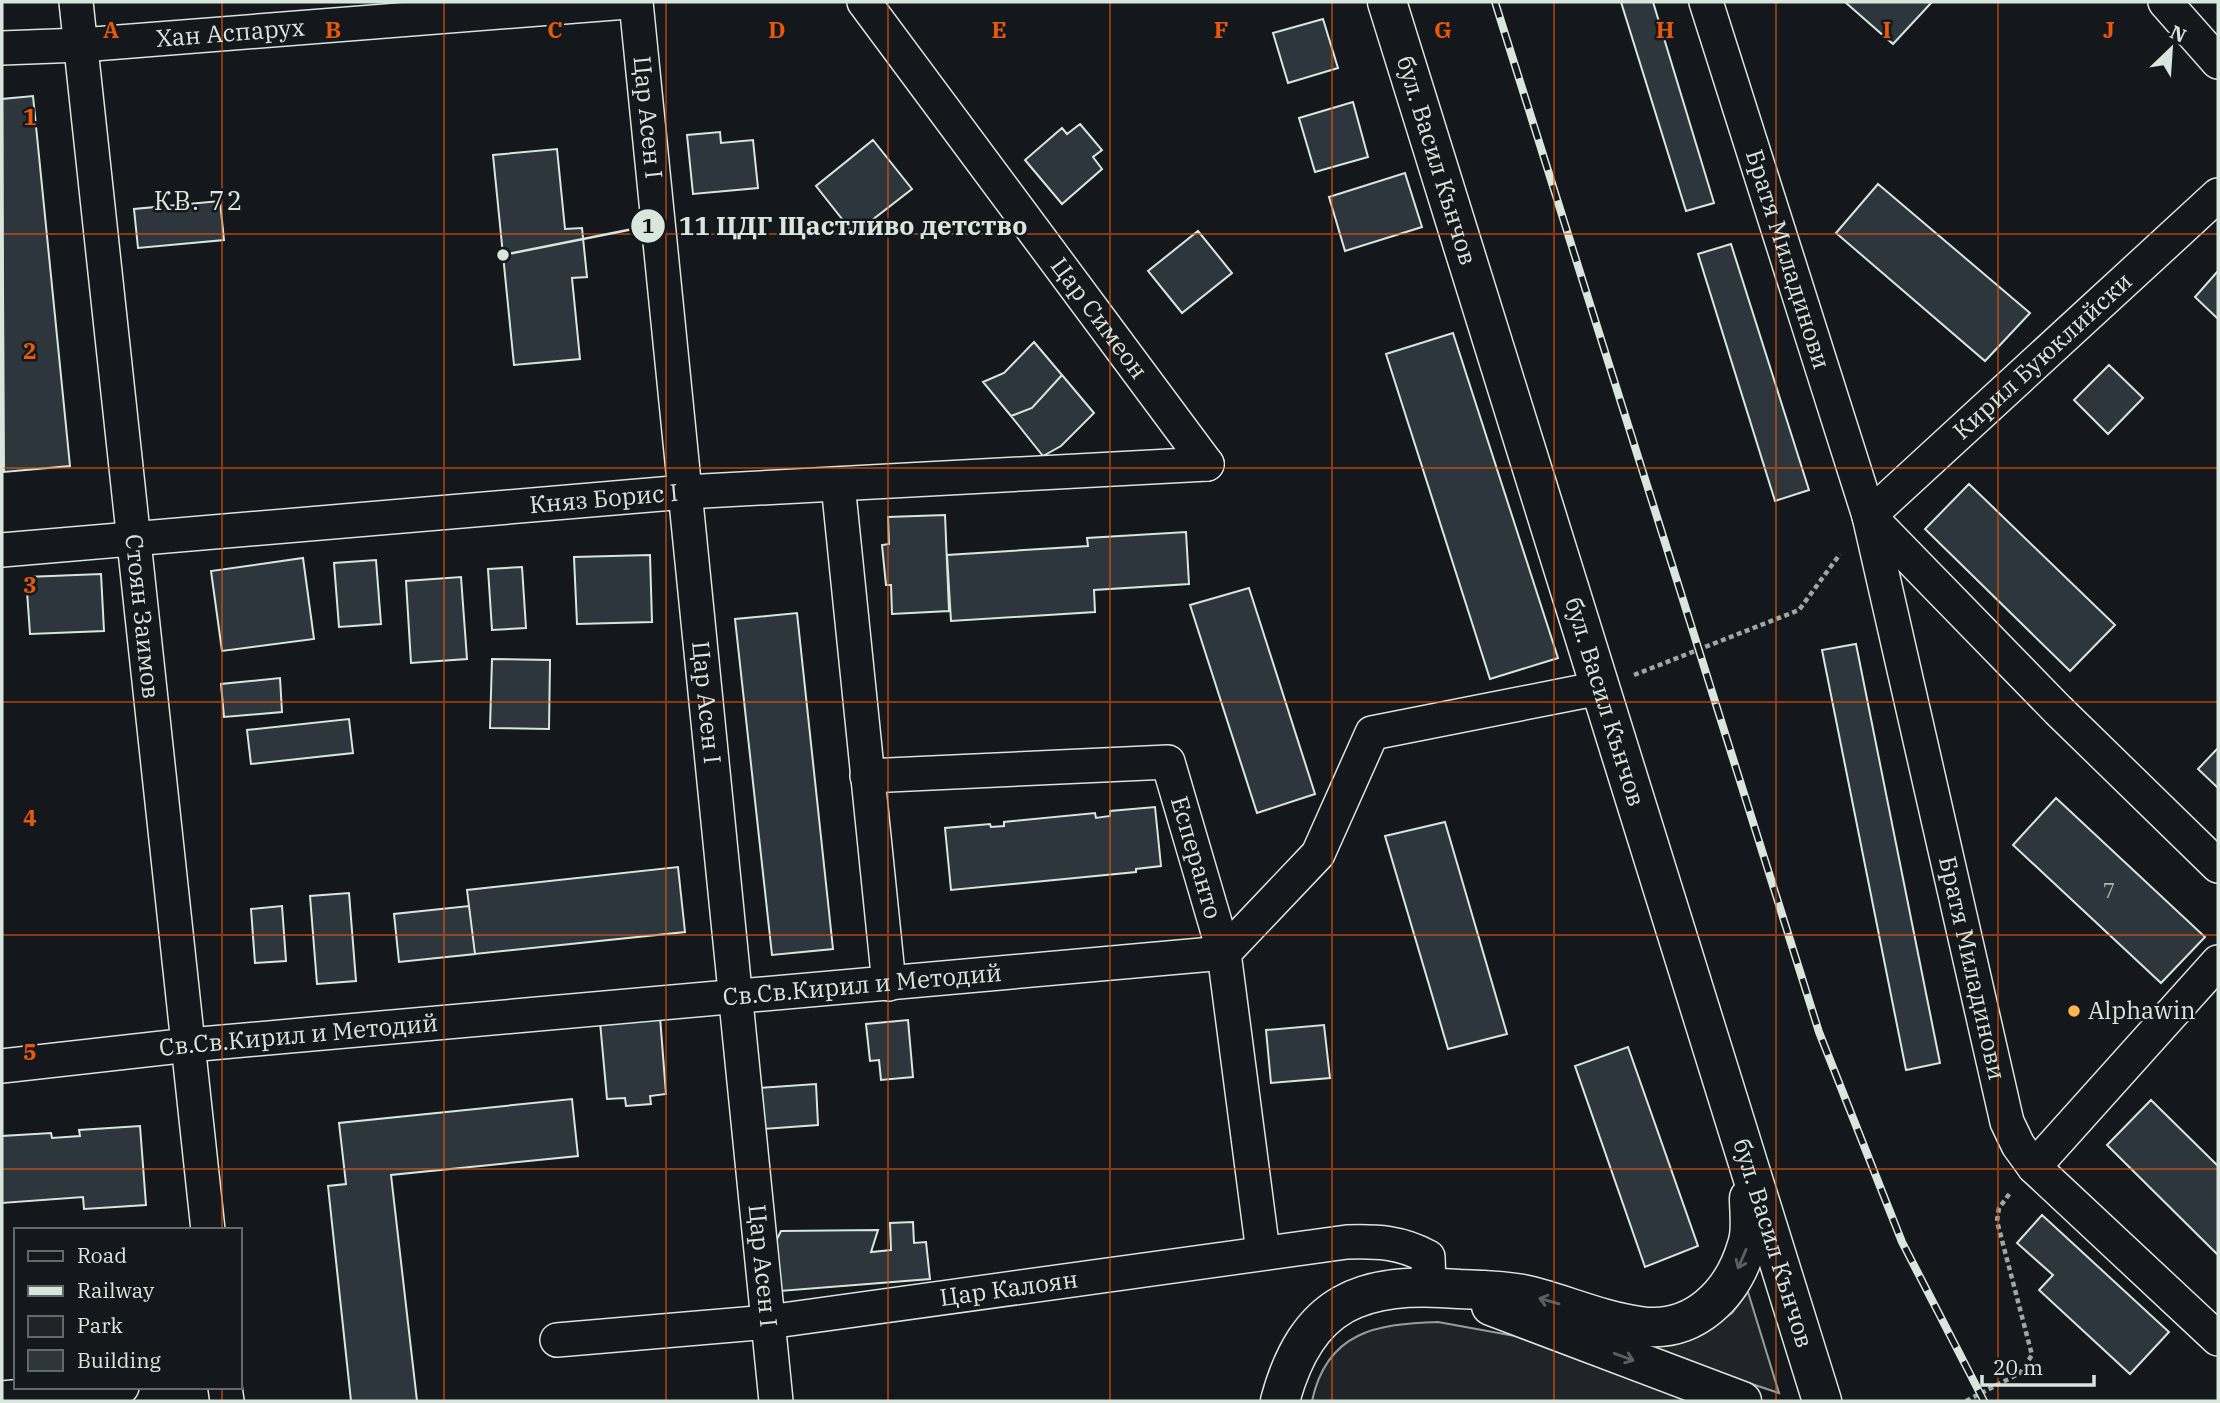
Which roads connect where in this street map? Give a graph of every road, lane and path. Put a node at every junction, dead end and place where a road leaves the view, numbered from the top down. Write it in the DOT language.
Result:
graph roads {
  1 [pos="76,2"];
  2 [pos="627,2"];
  3 [pos="636,2"];
  4 [pos="864,2"];
  5 [pos="1387,2"];
  6 [pos="1706,2"];
  7 [pos="2165,2"];
  8 [pos="81,45"];
  9 [pos="2,48"];
  10 [pos="2218,62"];
  11 [pos="2218,195"];
  12 [pos="1207,464"];
  13 [pos="838,484"];
  14 [pos="685,492"];
  15 [pos="1869,516"];
  16 [pos="134,540"];
  17 [pos="2,550"];
  18 [pos="1600,688"];
  19 [pos="867,776"];
  20 [pos="2218,866"];
  21 [pos="1224,953"];
  22 [pos="2218,962"];
  23 [pos="889,984"];
  24 [pos="735,998"];
  25 [pos="189,1045"];
  26 [pos="2,1066"];
  27 [pos="2034,1167"];
  28 [pos="1749,1168"];
  29 [pos="1997,1214"];
  30 [pos="208,1228"];
  31 [pos="1263,1252"];
  32 [pos="1438,1287"];
  33 [pos="768,1322"];
  34 [pos="2218,1339"];
  35 [pos="557,1340"];
  36 [pos="100,1389"];
  37 [pos="2,1398"];
  38 [pos="776,1401"];
  39 [pos="1280,1401"];
  40 [pos="1742,1401"];
  41 [pos="1822,1401"];
  42 [pos="1966,1401"];
  1 -- 8 [label="street, Стоян Заимов"];
  2 -- 8 [label="street, Хан Аспарух"];
  3 -- 14 [label="street, Цар Асен I"];
  4 -- 12 [label="street, Цар Симеон"];
  5 -- 18 [label="main road, бул. Васил Кънчов"];
  6 -- 15 [label="street, Братя Миладинови"];
  7 -- 10 [label="street"];
  8 -- 9 [label="street, Хан Аспарух"];
  8 -- 16 [label="street, Стоян Заимов"];
  11 -- 15 [label="street, Кирил Буюклийски"];
  12 -- 13 [label="street, Княз Борис I"];
  13 -- 14 [label="street, Княз Борис I"];
  13 -- 19 [label="street"];
  14 -- 16 [label="street, Княз Борис I"];
  14 -- 24 [label="street, Цар Асен I"];
  15 -- 18 [label="path"];
  15 -- 20 [label="street, Братя Миладинови"];
  15 -- 27 [label="street, Братя Миладинови"];
  16 -- 17 [label="street, Княз Борис I"];
  16 -- 25 [label="street, Стоян Заимов"];
  18 -- 21 [label="street"];
  18 -- 28 [label="main road, бул. Васил Кънчов"];
  19 -- 21 [label="street, Есперанто"];
  19 -- 23 [label="street"];
  21 -- 23 [label="street, Св.Св.Кирил и Методий"];
  21 -- 31 [label="street, Есперанто"];
  22 -- 27 [label="street"];
  23 -- 24 [label="street, Св.Св.Кирил и Методий"];
  24 -- 25 [label="street, Св.Св.Кирил и Методий"];
  24 -- 33 [label="street, Цар Асен I"];
  25 -- 26 [label="street, Св.Св.Кирил и Методий"];
  25 -- 30 [label="street, Стоян Заимов"];
  27 -- 34 [label="street, Братя Миладинови"];
  28 -- 32 [label="main road, one-way"];
  28 -- 41 [label="main road, бул. Васил Кънчов"];
  29 -- 42 [label="path"];
  31 -- 32 [label="street, Цар Калоян"];
  31 -- 33 [label="street, Цар Калоян"];
  32 -- 39 [label="main road"];
  32 -- 40 [label="main road, one-way"];
  33 -- 35 [label="street, Цар Калоян"];
  33 -- 38 [label="street, Цар Асен I"];
  36 -- 37 [label="street"];
}
